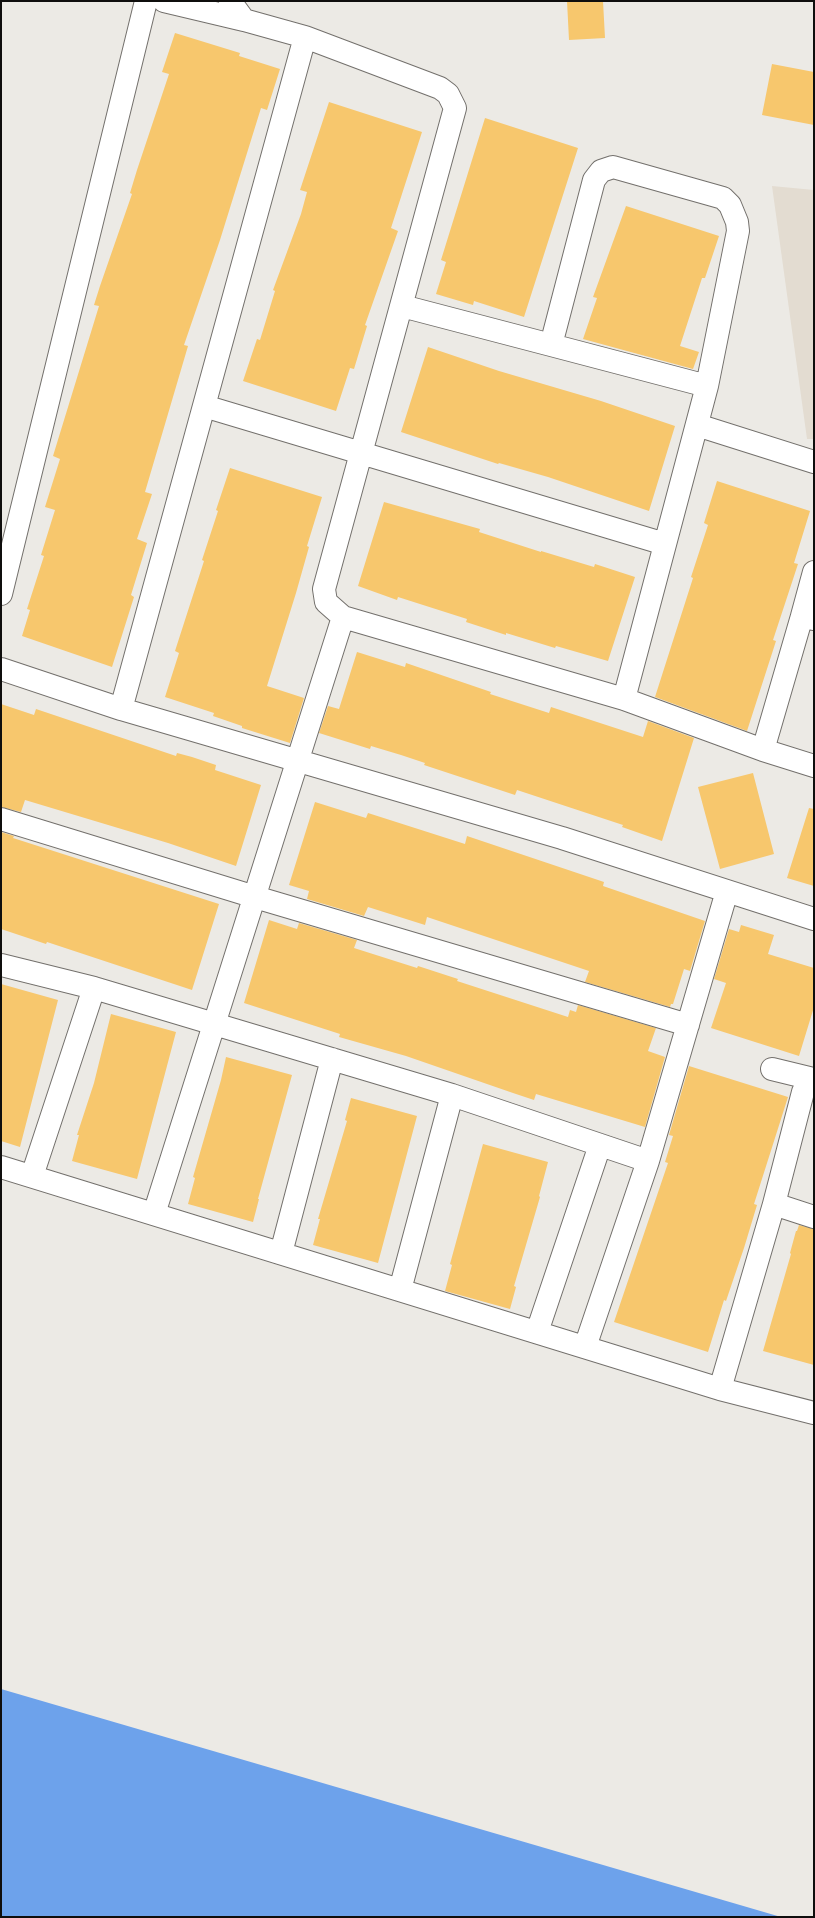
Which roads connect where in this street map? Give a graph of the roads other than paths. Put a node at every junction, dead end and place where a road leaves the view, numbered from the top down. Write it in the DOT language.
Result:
graph roads {
  1 [pos="146,1"];
  2 [pos="164,1"];
  3 [pos="230,1"];
  4 [pos="244,20"];
  5 [pos="305,37"];
  6 [pos="402,306"];
  7 [pos="551,345"];
  8 [pos="708,386"];
  9 [pos="204,406"];
  10 [pos="697,425"];
  11 [pos="362,452"];
  12 [pos="814,462"];
  13 [pos="665,544"];
  14 [pos="814,572"];
  15 [pos="1,594"];
  16 [pos="343,617"];
  17 [pos="808,617"];
  18 [pos="1,669"];
  19 [pos="624,699"];
  20 [pos="121,709"];
  21 [pos="763,750"];
  22 [pos="299,761"];
  23 [pos="814,766"];
  24 [pos="1,819"];
  25 [pos="727,891"];
  26 [pos="255,897"];
  27 [pos="814,919"];
  28 [pos="1,965"];
  29 [pos="94,988"];
  30 [pos="213,1024"];
  31 [pos="688,1025"];
  32 [pos="332,1059"];
  33 [pos="772,1069"];
  34 [pos="811,1079"];
  35 [pos="452,1095"];
  36 [pos="600,1145"];
  37 [pos="648,1161"];
  38 [pos="1,1167"];
  39 [pos="32,1176"];
  40 [pos="774,1204"];
  41 [pos="154,1214"];
  42 [pos="814,1217"];
  43 [pos="281,1253"];
  44 [pos="400,1290"];
  45 [pos="537,1332"];
  46 [pos="585,1347"];
  47 [pos="720,1389"];
  48 [pos="814,1413"];
  1 -- 15 [label="street"];
  2 -- 4 [label="street"];
  3 -- 4 [label="street"];
  4 -- 5 [label="street"];
  5 -- 6 [label="street"];
  5 -- 9 [label="street"];
  6 -- 7 [label="street"];
  6 -- 11 [label="street"];
  7 -- 8 [label="street"];
  7 -- 8 [label="street"];
  8 -- 10 [label="street"];
  9 -- 11 [label="street"];
  9 -- 20 [label="street"];
  10 -- 12 [label="street"];
  10 -- 13 [label="street"];
  11 -- 13 [label="street"];
  11 -- 16 [label="street"];
  13 -- 19 [label="street"];
  14 -- 17 [label="street"];
  16 -- 19 [label="street"];
  16 -- 22 [label="street"];
  17 -- 21 [label="street"];
  18 -- 20 [label="street"];
  19 -- 21 [label="street"];
  20 -- 22 [label="street"];
  21 -- 23 [label="street"];
  22 -- 25 [label="street"];
  22 -- 26 [label="street"];
  24 -- 26 [label="street"];
  25 -- 27 [label="street"];
  25 -- 31 [label="street"];
  26 -- 30 [label="street"];
  26 -- 31 [label="street"];
  28 -- 29 [label="street"];
  29 -- 30 [label="street"];
  29 -- 39 [label="street"];
  30 -- 32 [label="street"];
  30 -- 41 [label="street"];
  31 -- 37 [label="street"];
  32 -- 35 [label="street"];
  32 -- 43 [label="street"];
  33 -- 34 [label="street"];
  34 -- 40 [label="street"];
  35 -- 36 [label="street"];
  35 -- 44 [label="street"];
  36 -- 37 [label="street"];
  36 -- 45 [label="street"];
  37 -- 46 [label="street"];
  38 -- 39 [label="street"];
  39 -- 41 [label="street"];
  40 -- 42 [label="street"];
  40 -- 47 [label="street"];
  41 -- 43 [label="street"];
  43 -- 44 [label="street"];
  44 -- 45 [label="street"];
  45 -- 46 [label="street"];
  46 -- 47 [label="street"];
  47 -- 48 [label="street"];
}
